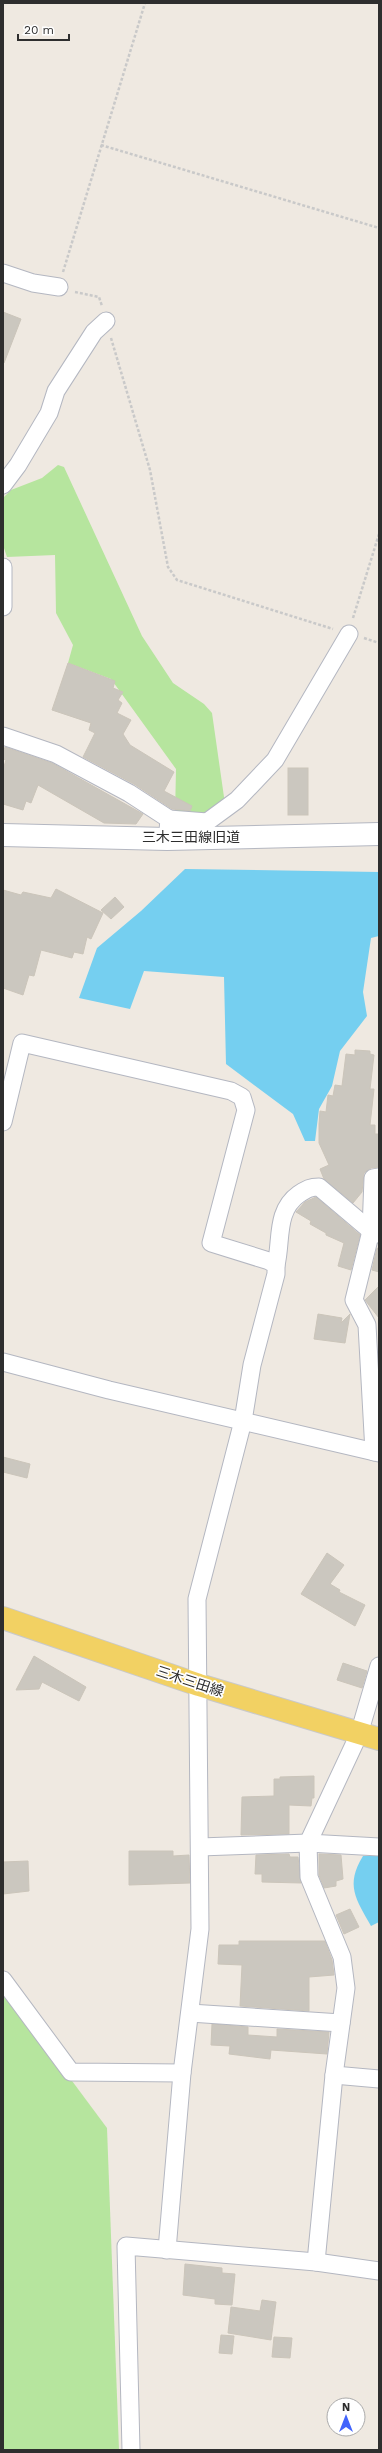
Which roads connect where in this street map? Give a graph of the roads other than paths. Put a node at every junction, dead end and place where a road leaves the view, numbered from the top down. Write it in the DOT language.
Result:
graph roads {
  1 [pos="3,273"];
  2 [pos="58,287"];
  3 [pos="106,321"];
  4 [pos="10,462"];
  5 [pos="3,485"];
  6 [pos="3,567"];
  7 [pos="3,607"];
  8 [pos="348,634"];
  9 [pos="3,736"];
  10 [pos="168,829"];
  11 [pos="3,834"];
  12 [pos="379,834"];
  13 [pos="3,1122"];
  14 [pos="379,1177"];
  15 [pos="375,1233"];
  16 [pos="276,1265"];
  17 [pos="3,1362"];
  18 [pos="243,1421"];
  19 [pos="376,1452"];
  20 [pos="3,1618"];
  21 [pos="379,1666"];
  22 [pos="198,1685"];
  23 [pos="369,1736"];
  24 [pos="308,1844"];
  25 [pos="200,1847"];
  26 [pos="379,1847"];
  27 [pos="3,1980"];
  28 [pos="190,2013"];
  29 [pos="341,2023"];
  30 [pos="182,2073"];
  31 [pos="334,2075"];
  32 [pos="379,2079"];
  33 [pos="167,2250"];
  34 [pos="316,2262"];
  35 [pos="379,2271"];
  36 [pos="131,2450"];
  1 -- 2 [label="street"];
  3 -- 4 [label="street"];
  4 -- 5 [label="street"];
  6 -- 7 [label="street"];
  8 -- 10 [label="street"];
  9 -- 10 [label="street"];
  10 -- 11 [label="street, 三木三田線旧道"];
  10 -- 12 [label="street, 三木三田線旧道"];
  13 -- 16 [label="street"];
  14 -- 15 [label="street"];
  15 -- 16 [label="street"];
  15 -- 19 [label="street"];
  16 -- 18 [label="street"];
  17 -- 18 [label="street"];
  18 -- 19 [label="street"];
  18 -- 22 [label="street"];
  20 -- 22 [label="main road, 三木三田線"];
  21 -- 23 [label="street"];
  22 -- 23 [label="main road, 三木三田線"];
  22 -- 25 [label="street"];
  23 -- 24 [label="street"];
  24 -- 25 [label="street"];
  24 -- 26 [label="street"];
  24 -- 29 [label="street"];
  25 -- 28 [label="street"];
  27 -- 30 [label="street"];
  28 -- 29 [label="street"];
  28 -- 30 [label="street"];
  29 -- 31 [label="street"];
  30 -- 33 [label="street"];
  31 -- 32 [label="street"];
  31 -- 34 [label="street"];
  33 -- 34 [label="street"];
  33 -- 36 [label="street"];
  34 -- 35 [label="street"];
}
